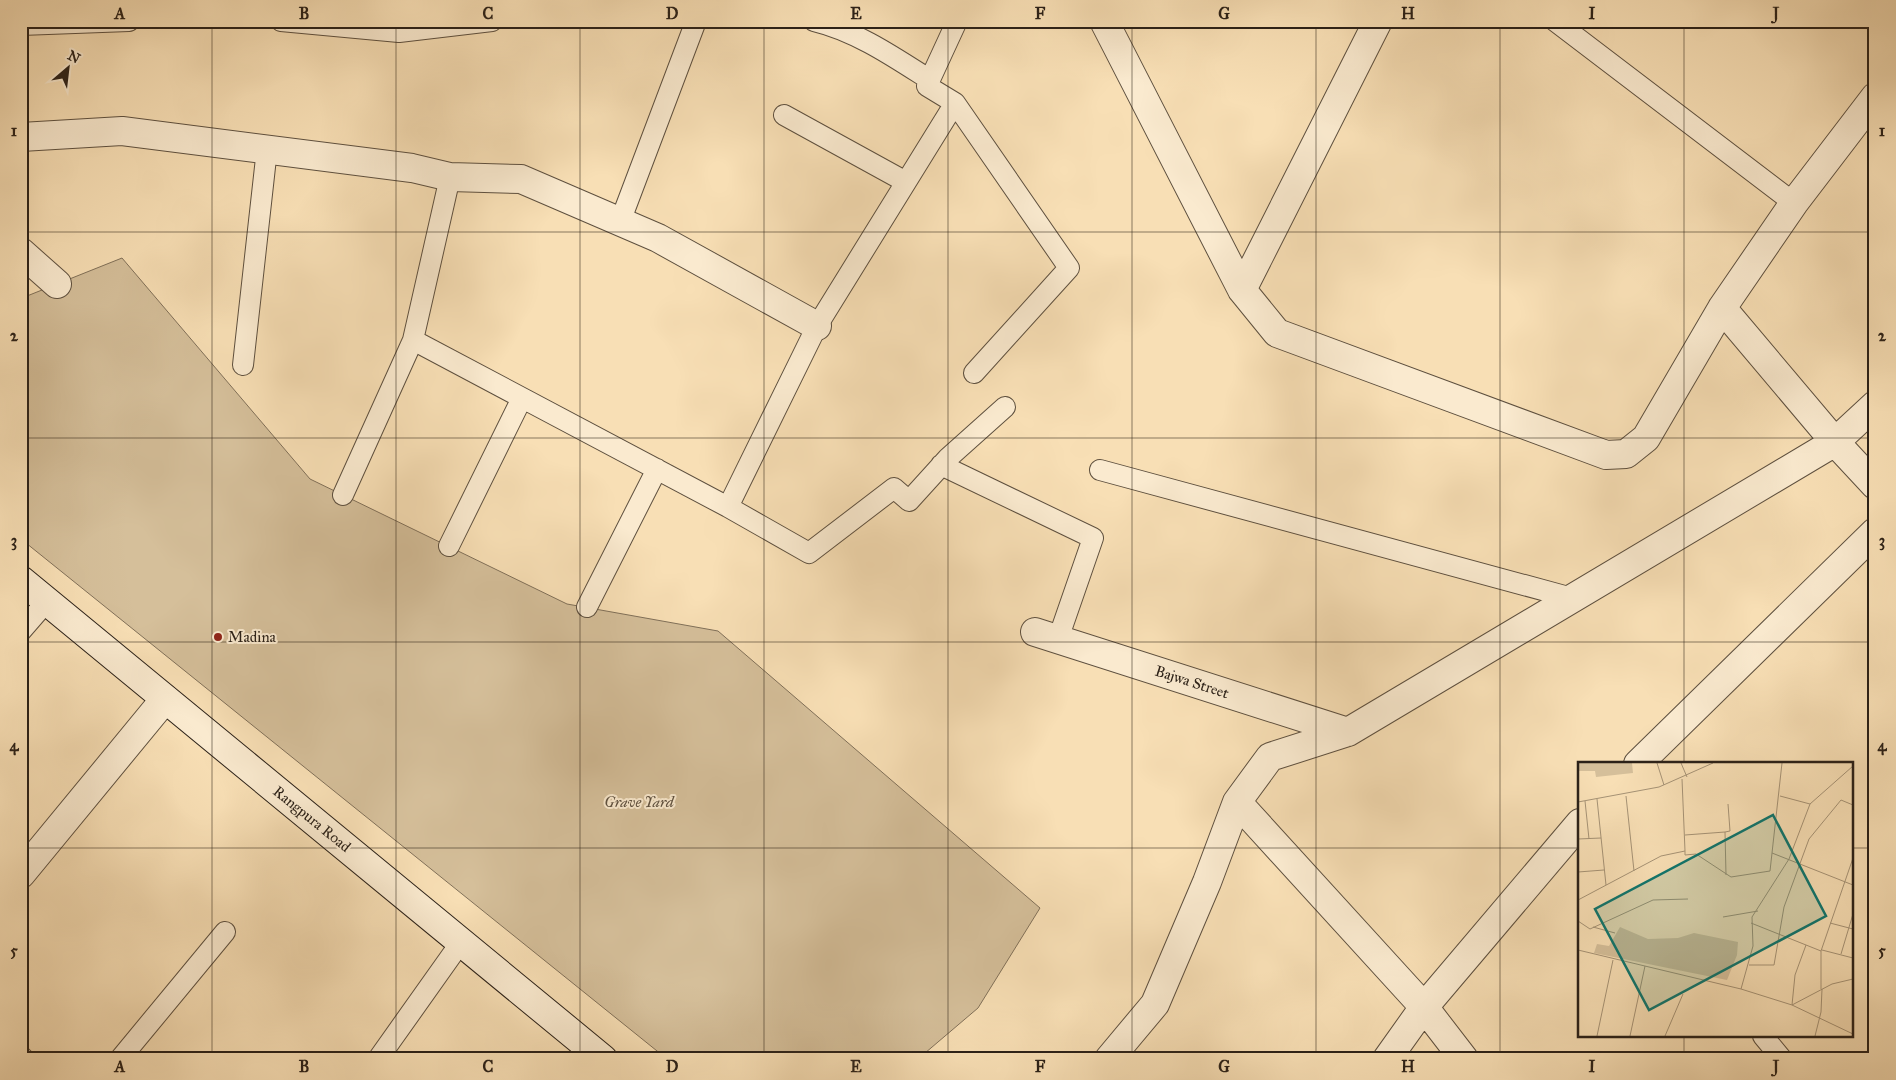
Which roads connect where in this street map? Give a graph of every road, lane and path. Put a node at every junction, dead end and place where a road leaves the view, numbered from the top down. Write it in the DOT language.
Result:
graph roads {
  1 [pos="129,21"];
  2 [pos="281,21"];
  3 [pos="492,21"];
  4 [pos="696,21"];
  5 [pos="814,21"];
  6 [pos="957,21"];
  7 [pos="1104,21"];
  8 [pos="1378,21"];
  9 [pos="1555,21"];
  10 [pos="21,24"];
  11 [pos="930,80"];
  12 [pos="1875,98"];
  13 [pos="955,103"];
  14 [pos="784,115"];
  15 [pos="21,137"];
  16 [pos="267,149"];
  17 [pos="450,177"];
  18 [pos="906,182"];
  19 [pos="1794,203"];
  20 [pos="620,222"];
  21 [pos="21,252"];
  22 [pos="57,284"];
  23 [pos="1242,290"];
  24 [pos="1722,308"];
  25 [pos="817,326"];
  26 [pos="413,340"];
  27 [pos="243,365"];
  28 [pos="974,373"];
  29 [pos="522,398"];
  30 [pos="1875,405"];
  31 [pos="1005,407"];
  32 [pos="1835,442"];
  33 [pos="941,465"];
  34 [pos="657,470"];
  35 [pos="1100,470"];
  36 [pos="1875,485"];
  37 [pos="343,495"];
  38 [pos="728,507"];
  39 [pos="1875,532"];
  40 [pos="449,546"];
  41 [pos="21,580"];
  42 [pos="1572,598"];
  43 [pos="47,601"];
  44 [pos="587,607"];
  45 [pos="21,631"];
  46 [pos="1047,636"];
  47 [pos="165,699"];
  48 [pos="1348,732"];
  49 [pos="1640,762"];
  50 [pos="1237,802"];
  51 [pos="1578,825"];
  52 [pos="21,874"];
  53 [pos="225,932"];
  54 [pos="461,942"];
  55 [pos="1424,1007"];
  56 [pos="1765,1038"];
  57 [pos="120,1059"];
  58 [pos="378,1059"];
  59 [pos="603,1059"];
  60 [pos="1109,1059"];
  61 [pos="1387,1059"];
  62 [pos="1464,1059"];
  63 [pos="1782,1059"];
  1 -- 10 [label="lane"];
  2 -- 3 [label="lane"];
  4 -- 20 [label="lane"];
  5 -- 11 [label="lane"];
  6 -- 11 [label="lane"];
  7 -- 23 [label="street"];
  8 -- 23 [label="street"];
  9 -- 19 [label="lane"];
  11 -- 13 [label="lane"];
  12 -- 19 [label="street"];
  13 -- 18 [label="lane"];
  13 -- 28 [label="lane"];
  14 -- 18 [label="lane"];
  15 -- 16 [label="street"];
  16 -- 17 [label="street"];
  16 -- 27 [label="lane"];
  17 -- 20 [label="street"];
  17 -- 26 [label="lane"];
  18 -- 25 [label="lane"];
  19 -- 24 [label="street"];
  20 -- 25 [label="street"];
  21 -- 22 [label="street"];
  23 -- 24 [label="street"];
  24 -- 32 [label="street"];
  25 -- 38 [label="lane"];
  26 -- 29 [label="lane"];
  26 -- 37 [label="lane"];
  29 -- 34 [label="lane"];
  29 -- 40 [label="lane"];
  30 -- 32 [label="street"];
  31 -- 33 [label="lane"];
  32 -- 36 [label="street"];
  32 -- 42 [label="street"];
  33 -- 38 [label="lane"];
  33 -- 46 [label="lane"];
  34 -- 38 [label="lane"];
  34 -- 44 [label="lane"];
  35 -- 42 [label="lane"];
  39 -- 49 [label="street"];
  41 -- 43 [label="street, Rangpura Road"];
  42 -- 48 [label="street"];
  43 -- 45 [label="lane"];
  43 -- 47 [label="street, Rangpura Road"];
  46 -- 48 [label="street, Bajwa Street"];
  47 -- 52 [label="street"];
  47 -- 54 [label="street, Rangpura Road"];
  48 -- 50 [label="street"];
  50 -- 55 [label="street"];
  50 -- 60 [label="street"];
  51 -- 55 [label="street"];
  53 -- 57 [label="lane"];
  54 -- 58 [label="lane"];
  54 -- 59 [label="street, Rangpura Road"];
  55 -- 61 [label="street"];
  55 -- 62 [label="street"];
  56 -- 63 [label="lane"];
}
